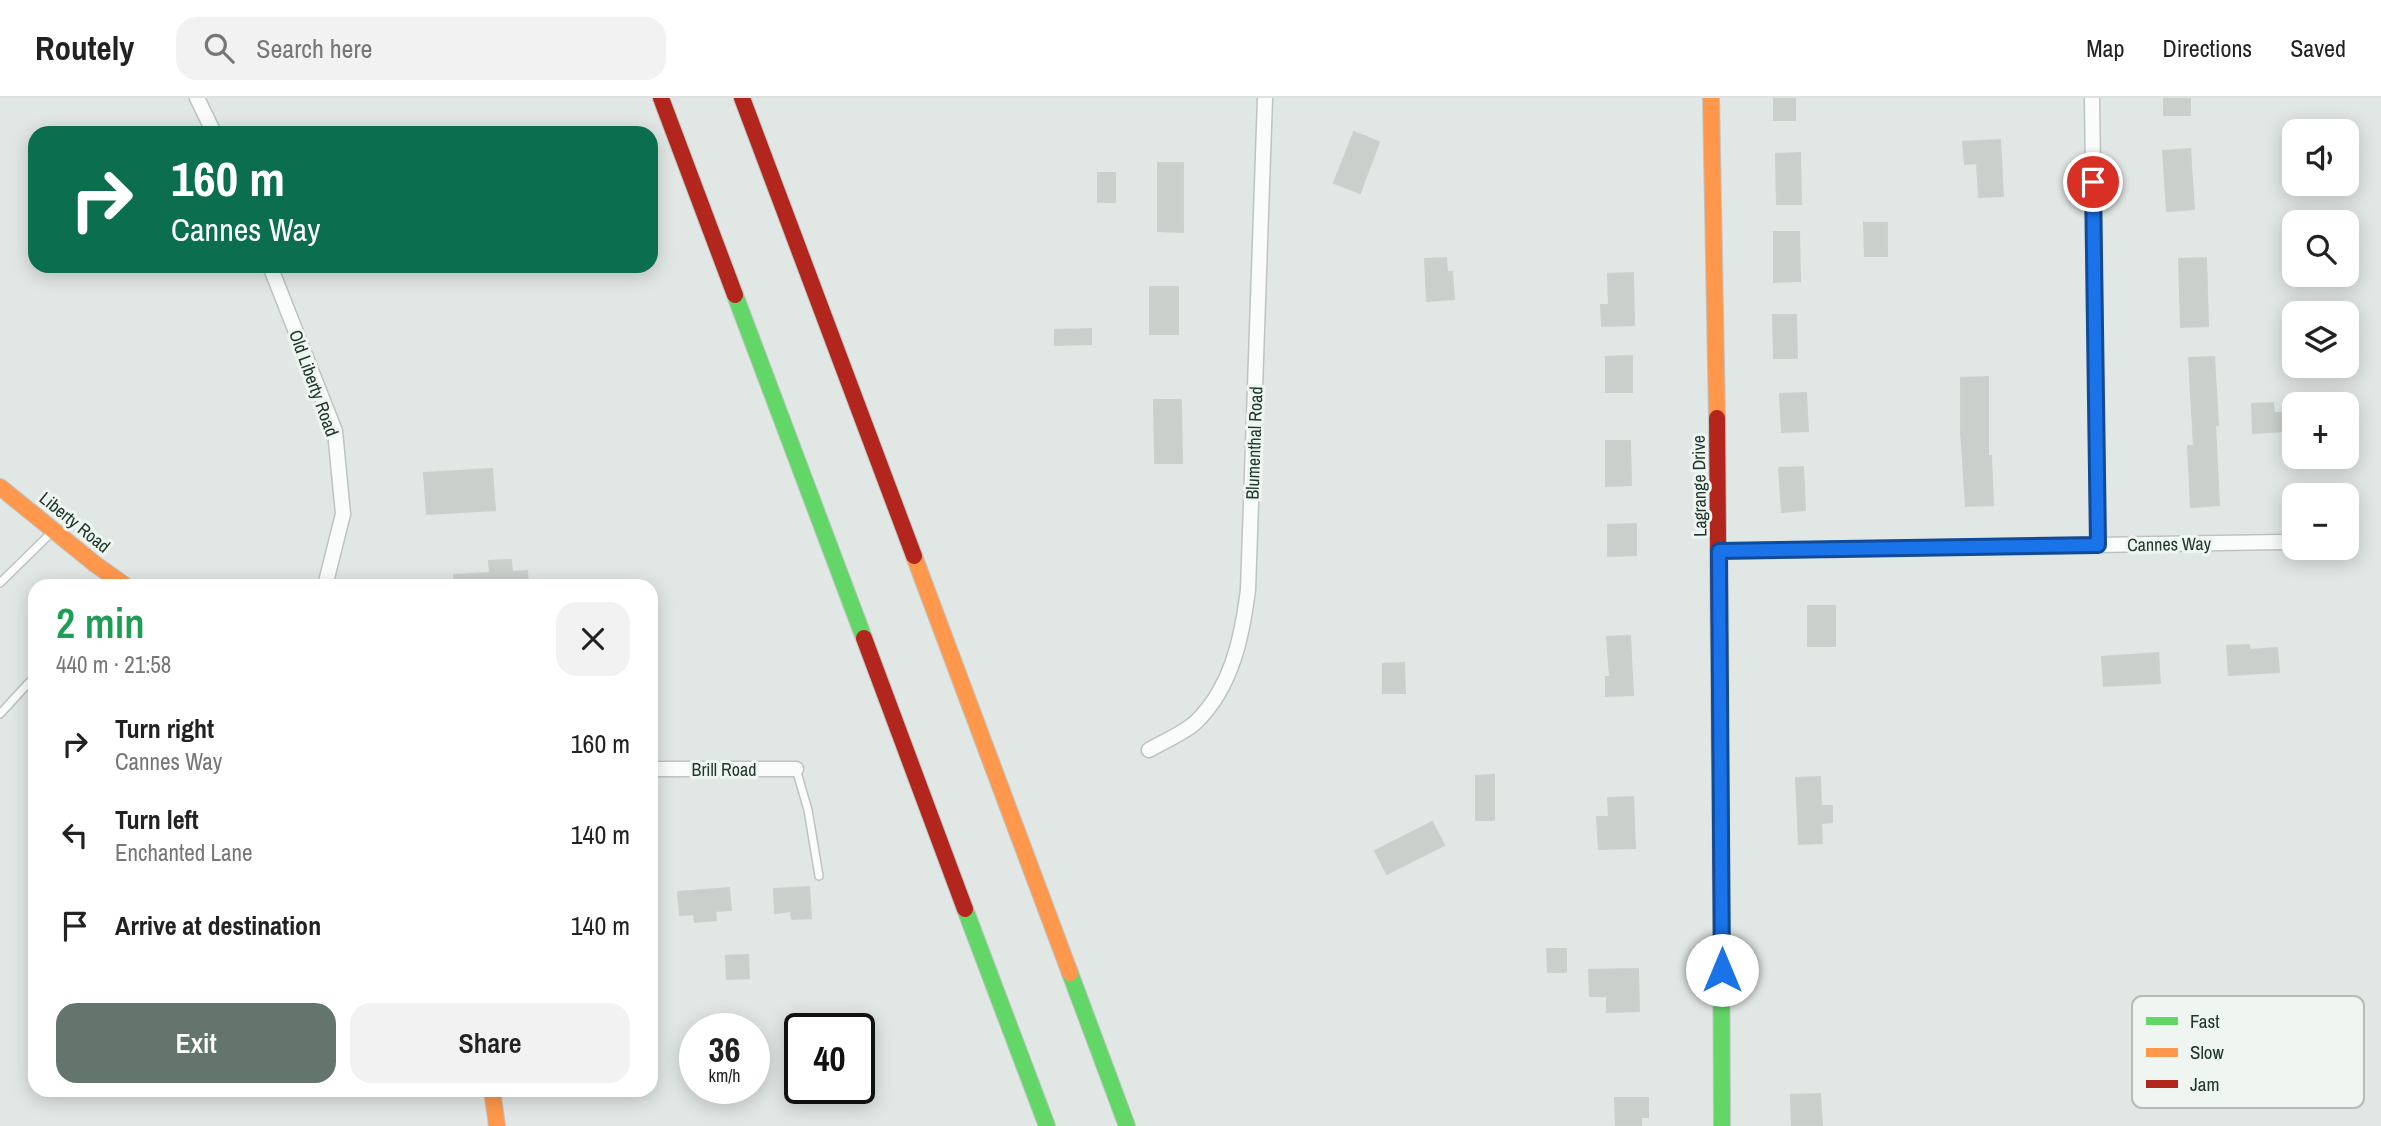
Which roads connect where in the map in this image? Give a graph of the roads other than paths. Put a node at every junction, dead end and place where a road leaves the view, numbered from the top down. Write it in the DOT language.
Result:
graph roads {
  1 [pos="197,98"];
  2 [pos="661,98"];
  3 [pos="742,98"];
  4 [pos="1265,98"];
  5 [pos="1712,98"];
  6 [pos="2092,98"];
  7 [pos="211,126"];
  8 [pos="273,273"];
  9 [pos="0,487"];
  10 [pos="53,530"];
  11 [pos="2282,542"];
  12 [pos="2098,545"];
  13 [pos="1719,551"];
  14 [pos="114,579"];
  15 [pos="327,579"];
  16 [pos="0,583"];
  17 [pos="28,684"];
  18 [pos="0,714"];
  19 [pos="1149,750"];
  20 [pos="658,769"];
  21 [pos="796,769"];
  22 [pos="819,876"];
  23 [pos="493,1097"];
  24 [pos="497,1126"];
  25 [pos="1047,1126"];
  26 [pos="1127,1126"];
  27 [pos="1722,1126"];
  1 -- 7 [label="street"];
  2 -- 25 [label="main road"];
  3 -- 26 [label="main road"];
  4 -- 19 [label="street, Blumenthal Road"];
  5 -- 13 [label="main road, Lagrange Drive"];
  6 -- 12 [label="street"];
  8 -- 15 [label="street, Old Liberty Road"];
  9 -- 10 [label="main road, Liberty Road"];
  10 -- 14 [label="main road, Liberty Road"];
  10 -- 16 [label="lane"];
  11 -- 12 [label="street, Cannes Way"];
  12 -- 13 [label="street, Cannes Way"];
  13 -- 27 [label="main road, Lagrange Drive"];
  17 -- 18 [label="lane"];
  20 -- 21 [label="street, Brill Road"];
  21 -- 22 [label="lane"];
  23 -- 24 [label="main road"];
}
